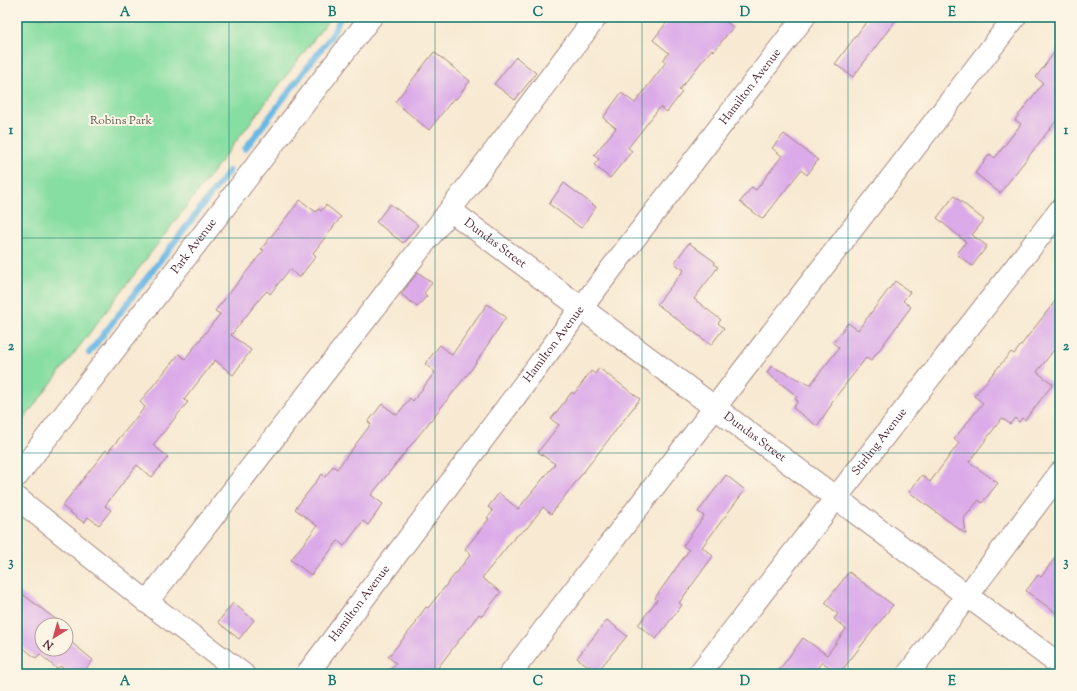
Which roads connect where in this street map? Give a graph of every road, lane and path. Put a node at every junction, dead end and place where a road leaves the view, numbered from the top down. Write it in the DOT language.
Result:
graph roads {
  1 [pos="372,17"];
  2 [pos="596,17"];
  3 [pos="804,17"];
  4 [pos="1015,17"];
  5 [pos="450,210"];
  6 [pos="1060,210"];
  7 [pos="582,307"];
  8 [pos="715,406"];
  9 [pos="1060,473"];
  10 [pos="17,476"];
  11 [pos="836,497"];
  12 [pos="17,498"];
  13 [pos="968,596"];
  14 [pos="147,602"];
  15 [pos="1060,665"];
  16 [pos="243,674"];
  17 [pos="307,674"];
  18 [pos="510,674"];
  19 [pos="699,674"];
  20 [pos="908,674"];
  1 -- 10 [label="street, Park Avenue"];
  2 -- 5 [label="street"];
  3 -- 7 [label="street, Hamilton Avenue"];
  4 -- 8 [label="street"];
  5 -- 7 [label="street, Dundas Street"];
  5 -- 14 [label="street"];
  6 -- 11 [label="street, Stirling Avenue"];
  7 -- 8 [label="street, Dundas Street"];
  7 -- 17 [label="street, Hamilton Avenue"];
  8 -- 11 [label="street, Dundas Street"];
  8 -- 18 [label="street"];
  9 -- 13 [label="street"];
  11 -- 13 [label="street, Dundas Street"];
  11 -- 19 [label="street, Stirling Avenue"];
  12 -- 14 [label="street"];
  13 -- 15 [label="street, Dundas Street"];
  13 -- 20 [label="street"];
  14 -- 16 [label="street"];
}
